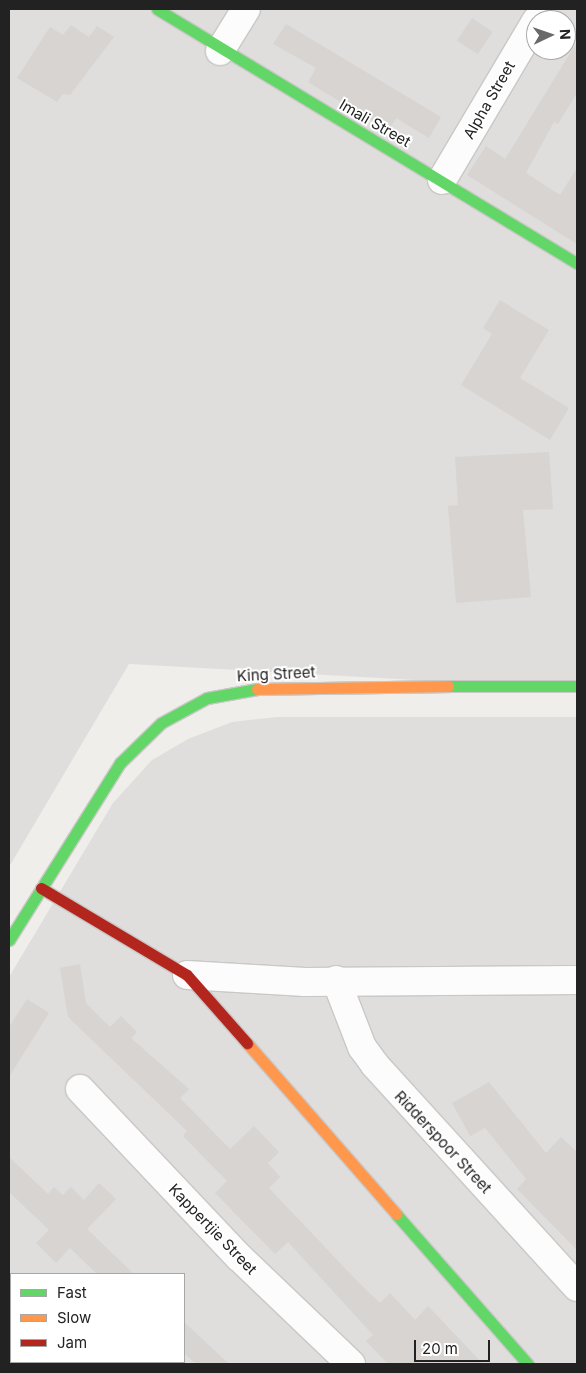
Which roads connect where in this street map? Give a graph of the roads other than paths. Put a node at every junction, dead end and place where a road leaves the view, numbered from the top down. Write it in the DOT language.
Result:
graph roads {
  1 [pos="157,9"];
  2 [pos="246,9"];
  3 [pos="526,38"];
  4 [pos="220,51"];
  5 [pos="442,180"];
  6 [pos="577,263"];
  7 [pos="577,686"];
  8 [pos="41,888"];
  9 [pos="9,940"];
  10 [pos="187,975"];
  11 [pos="336,980"];
  12 [pos="577,980"];
  13 [pos="80,1089"];
  14 [pos="577,1287"];
  15 [pos="352,1364"];
  16 [pos="528,1364"];
  1 -- 4 [label="street, Imali Street"];
  2 -- 4 [label="street"];
  3 -- 5 [label="street, Alpha Street"];
  4 -- 5 [label="street, Imali Street"];
  5 -- 6 [label="street, Imali Street"];
  7 -- 8 [label="street, King Street"];
  8 -- 9 [label="street, King Street"];
  8 -- 10 [label="street"];
  10 -- 11 [label="street"];
  10 -- 16 [label="street"];
  11 -- 12 [label="street"];
  11 -- 14 [label="street, Ridderspoor Street"];
  13 -- 15 [label="street, Kappertjie Street"];
}
